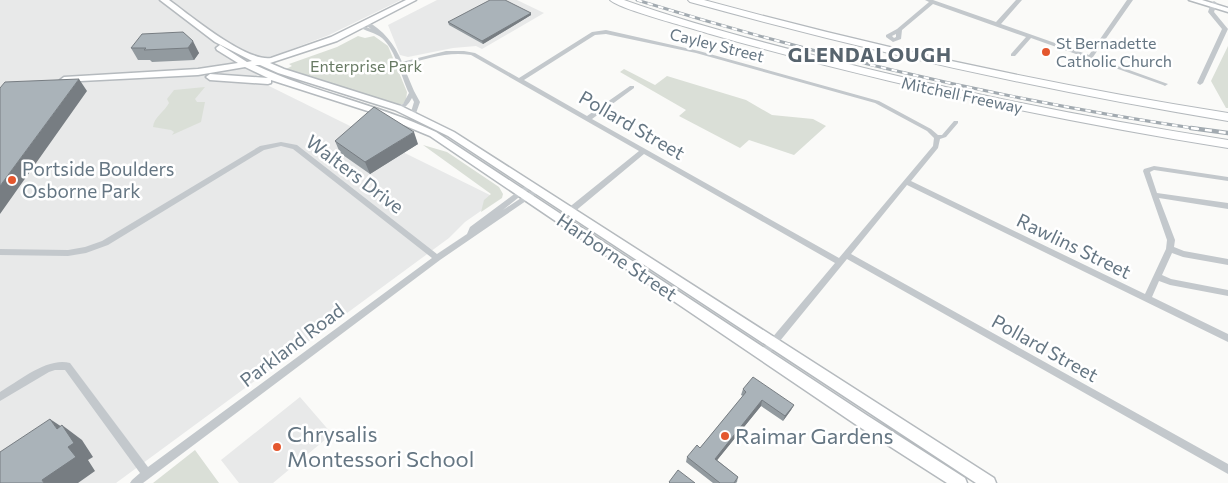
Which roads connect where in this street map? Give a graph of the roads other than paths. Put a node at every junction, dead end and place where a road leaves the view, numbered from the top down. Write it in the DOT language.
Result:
graph roads {
  1 [pos="154,0"];
  2 [pos="164,0"];
  3 [pos="412,0"];
  4 [pos="423,0"];
  5 [pos="615,0"];
  6 [pos="693,0"];
  7 [pos="1019,0"];
  8 [pos="1130,0"];
  9 [pos="1193,0"];
  10 [pos="1204,0"];
  11 [pos="930,1"];
  12 [pos="1213,4"];
  13 [pos="1228,9"];
  14 [pos="998,24"];
  15 [pos="366,26"];
  16 [pos="899,30"];
  17 [pos="1030,36"];
  18 [pos="228,54"];
  19 [pos="1013,55"];
  20 [pos="1090,57"];
  21 [pos="400,64"];
  22 [pos="266,65"];
  23 [pos="250,68"];
  24 [pos="208,74"];
  25 [pos="52,80"];
  26 [pos="520,80"];
  27 [pos="287,82"];
  28 [pos="1200,83"];
  29 [pos="1165,84"];
  30 [pos="632,87"];
  31 [pos="411,94"];
  32 [pos="398,108"];
  33 [pos="414,115"];
  34 [pos="1228,117"];
  35 [pos="587,119"];
  36 [pos="956,122"];
  37 [pos="937,138"];
  38 [pos="1228,144"];
  39 [pos="644,151"];
  40 [pos="1228,179"];
  41 [pos="906,182"];
  42 [pos="529,191"];
  43 [pos="1154,195"];
  44 [pos="1228,206"];
  45 [pos="570,211"];
  46 [pos="623,244"];
  47 [pos="1170,249"];
  48 [pos="0,252"];
  49 [pos="612,254"];
  50 [pos="437,258"];
  51 [pos="843,258"];
  52 [pos="1228,262"];
  53 [pos="1158,277"];
  54 [pos="1228,293"];
  55 [pos="1147,299"];
  56 [pos="1228,338"];
  57 [pos="773,342"];
  58 [pos="763,354"];
  59 [pos="0,397"];
  60 [pos="873,407"];
  61 [pos="863,421"];
  62 [pos="1228,469"];
  63 [pos="147,474"];
  64 [pos="135,483"];
  65 [pos="960,483"];
  66 [pos="989,483"];
  1 -- 18 [label="main road, Harborne Street"];
  2 -- 22 [label="main road, Harborne Street"];
  3 -- 15 [label="main road"];
  4 -- 15 [label="main road"];
  5 -- 38 [label="highway, Mitchell Freeway"];
  6 -- 34 [label="highway, Mitchell Freeway"];
  7 -- 14 [label="street"];
  8 -- 20 [label="street"];
  9 -- 12 [label="main road"];
  10 -- 12 [label="main road"];
  11 -- 14 [label="street"];
  11 -- 16 [label="street"];
  12 -- 13 [label="main road"];
  12 -- 28 [label="street"];
  14 -- 17 [label="street"];
  15 -- 21 [label="street"];
  15 -- 22 [label="main road"];
  17 -- 19 [label="street"];
  17 -- 20 [label="street"];
  18 -- 23 [label="main road, Harborne Street"];
  18 -- 24 [label="main road"];
  20 -- 29 [label="street"];
  21 -- 26 [label="street, Pollard Street"];
  21 -- 31 [label="street"];
  22 -- 23 [label="main road"];
  22 -- 32 [label="main road, Harborne Street"];
  23 -- 24 [label="main road"];
  23 -- 27 [label="main road, Harborne Street"];
  24 -- 25 [label="main road"];
  24 -- 27 [label="main road"];
  26 -- 35 [label="street, Pollard Street"];
  26 -- 37 [label="street, Cayley Street"];
  27 -- 42 [label="main road, Harborne Street"];
  30 -- 35 [label="street"];
  31 -- 32 [label="street"];
  31 -- 33 [label="street"];
  32 -- 33 [label="main road, Harborne Street"];
  33 -- 42 [label="main road, Harborne Street"];
  35 -- 39 [label="street, Pollard Street"];
  36 -- 37 [label="street"];
  37 -- 41 [label="street"];
  39 -- 45 [label="street"];
  39 -- 51 [label="street, Pollard Street"];
  40 -- 43 [label="street"];
  41 -- 51 [label="street"];
  41 -- 55 [label="street, Rawlins Street"];
  42 -- 45 [label="main road, Harborne Street"];
  42 -- 49 [label="main road, Harborne Street"];
  42 -- 50 [label="street, Parkland Road"];
  43 -- 44 [label="street"];
  43 -- 47 [label="street"];
  45 -- 46 [label="main road, Harborne Street"];
  46 -- 49 [label="main road"];
  46 -- 57 [label="main road, Harborne Street"];
  47 -- 52 [label="street"];
  47 -- 53 [label="street"];
  48 -- 50 [label="street, Walters Drive"];
  49 -- 58 [label="main road, Harborne Street"];
  50 -- 63 [label="street, Parkland Road"];
  51 -- 57 [label="street"];
  51 -- 62 [label="street, Pollard Street"];
  53 -- 54 [label="street"];
  53 -- 55 [label="street"];
  55 -- 56 [label="street, Rawlins Street"];
  57 -- 58 [label="street"];
  57 -- 60 [label="main road, Harborne Street"];
  58 -- 61 [label="main road, Harborne Street"];
  59 -- 63 [label="street"];
  60 -- 61 [label="main road"];
  60 -- 66 [label="main road, Harborne Street"];
  61 -- 65 [label="main road, Harborne Street"];
  63 -- 64 [label="street, Parkland Road"];
}
